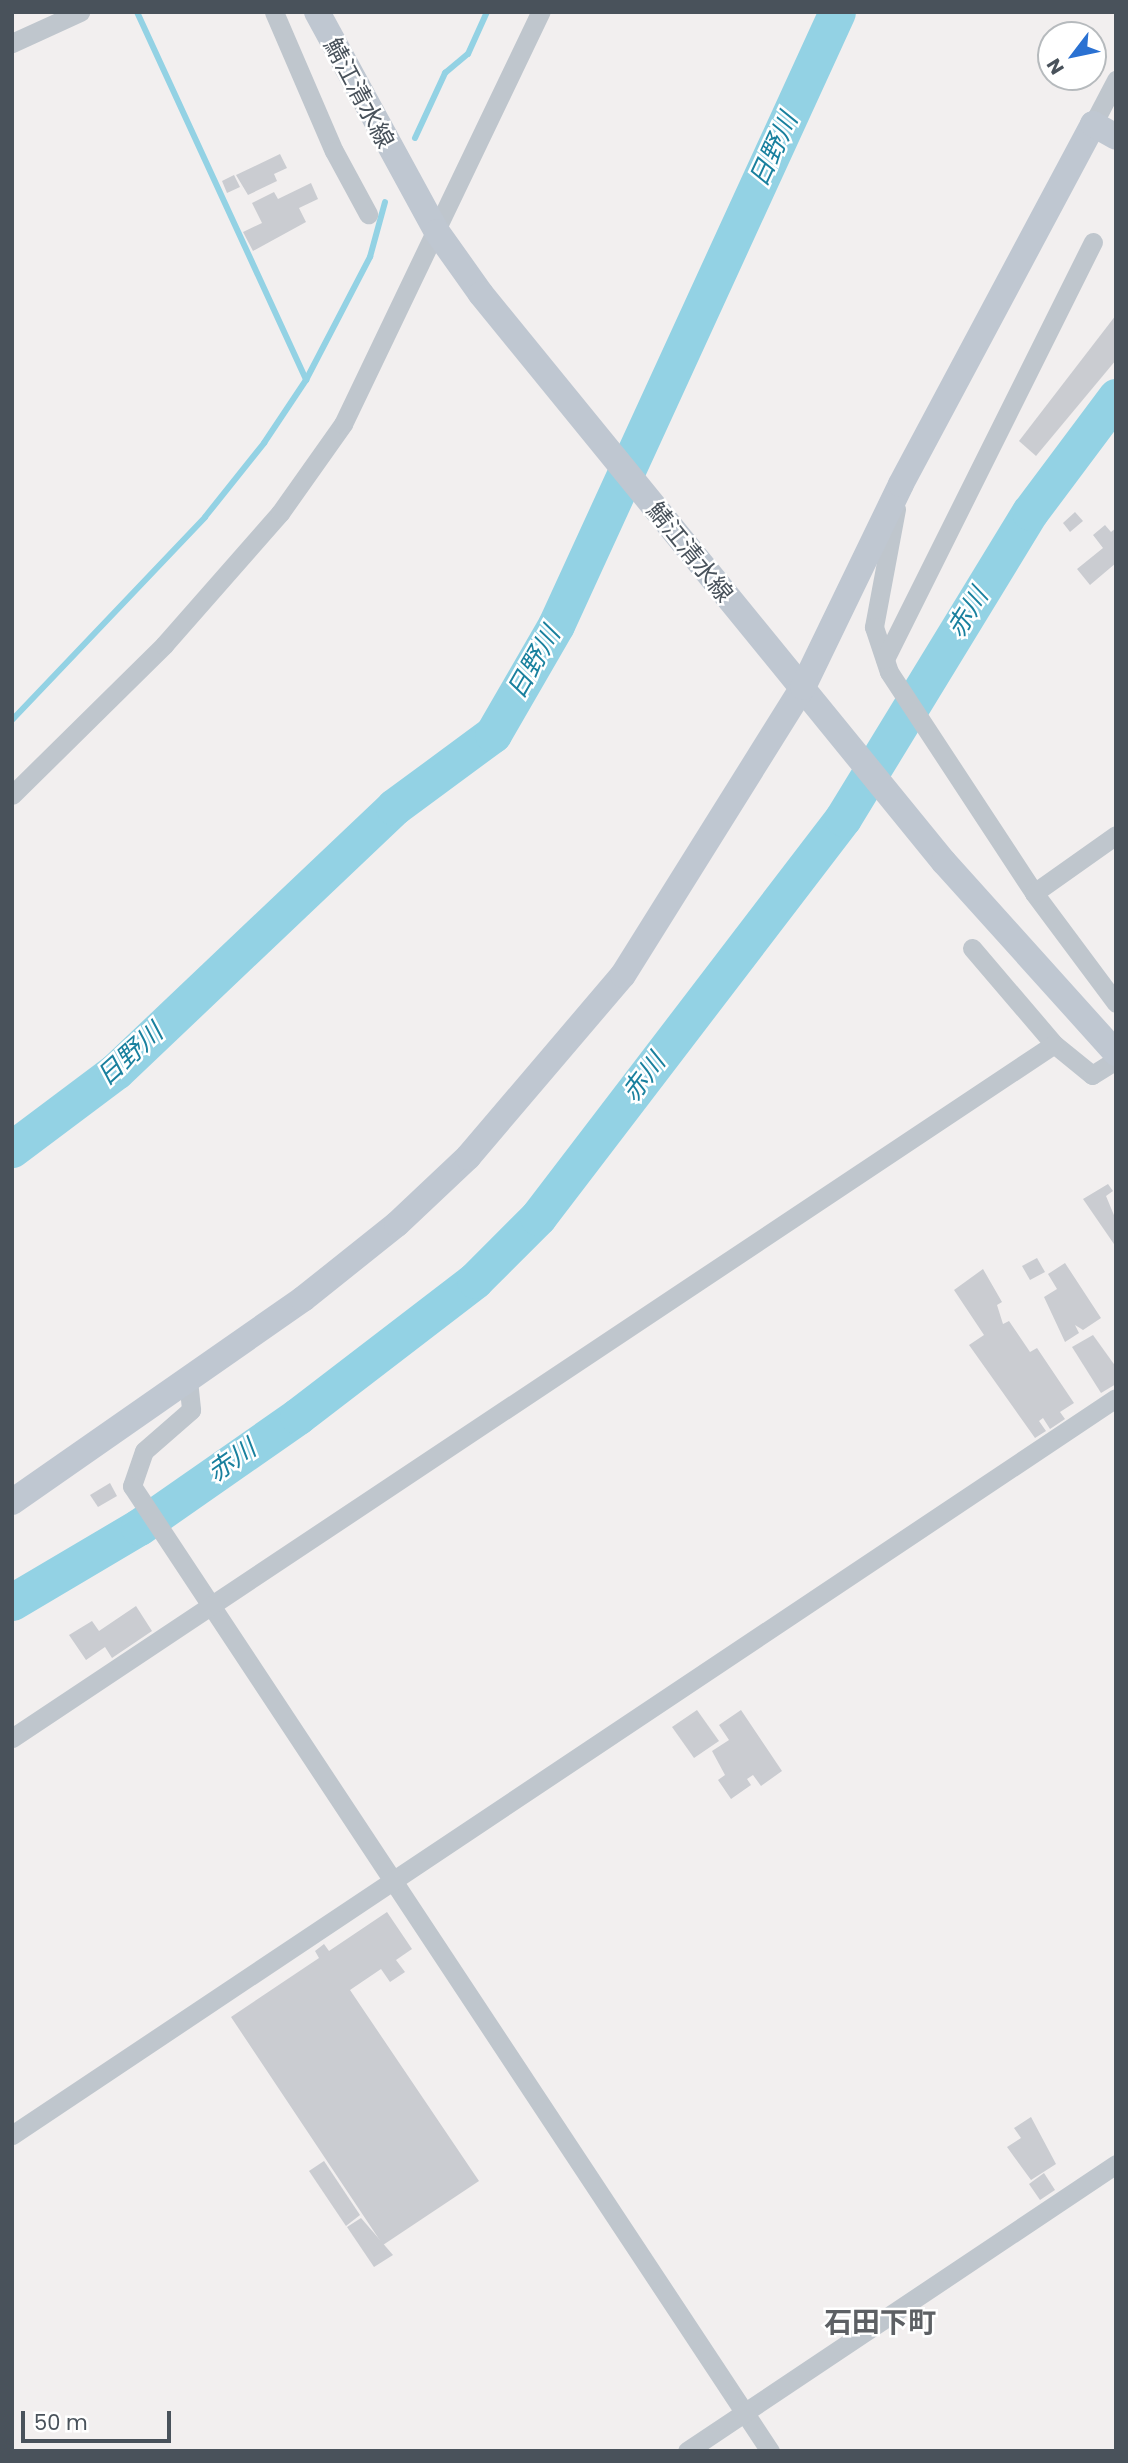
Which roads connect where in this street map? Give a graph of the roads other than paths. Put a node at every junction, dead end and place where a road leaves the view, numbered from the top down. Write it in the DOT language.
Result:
graph roads {
  1 [pos="80,12"];
  2 [pos="274,12"];
  3 [pos="317,12"];
  4 [pos="540,12"];
  5 [pos="14,39"];
  6 [pos="1116,80"];
  7 [pos="1105,130"];
  8 [pos="368,214"];
  9 [pos="437,232"];
  10 [pos="1093,242"];
  11 [pos="901,484"];
  12 [pos="885,659"];
  13 [pos="803,687"];
  14 [pos="12,795"];
  15 [pos="1116,835"];
  16 [pos="1034,893"];
  17 [pos="972,948"];
  18 [pos="1116,1003"];
  19 [pos="1054,1044"];
  20 [pos="1116,1054"];
  21 [pos="1116,1059"];
  22 [pos="188,1380"];
  23 [pos="1116,1398"];
  24 [pos="12,1502"];
  25 [pos="210,1609"];
  26 [pos="12,1738"];
  27 [pos="392,1883"];
  28 [pos="12,2135"];
  29 [pos="1116,2164"];
  30 [pos="744,2412"];
  31 [pos="687,2451"];
  32 [pos="770,2451"];
  1 -- 5 [label="street"];
  2 -- 8 [label="street"];
  3 -- 9 [label="street, 鯖江清水線"];
  4 -- 9 [label="street"];
  6 -- 7 [label="street"];
  7 -- 11 [label="street"];
  9 -- 13 [label="street, 鯖江清水線"];
  9 -- 14 [label="street"];
  10 -- 12 [label="street"];
  11 -- 12 [label="street"];
  11 -- 13 [label="street"];
  12 -- 16 [label="street"];
  13 -- 20 [label="street, 鯖江清水線"];
  13 -- 22 [label="street"];
  15 -- 16 [label="street"];
  16 -- 18 [label="street"];
  17 -- 19 [label="street"];
  19 -- 21 [label="street"];
  19 -- 25 [label="street"];
  22 -- 24 [label="street"];
  22 -- 25 [label="street"];
  23 -- 27 [label="street"];
  25 -- 26 [label="street"];
  25 -- 27 [label="street"];
  27 -- 28 [label="street"];
  27 -- 30 [label="street"];
  29 -- 30 [label="street"];
  30 -- 31 [label="street"];
  30 -- 32 [label="street"];
}
